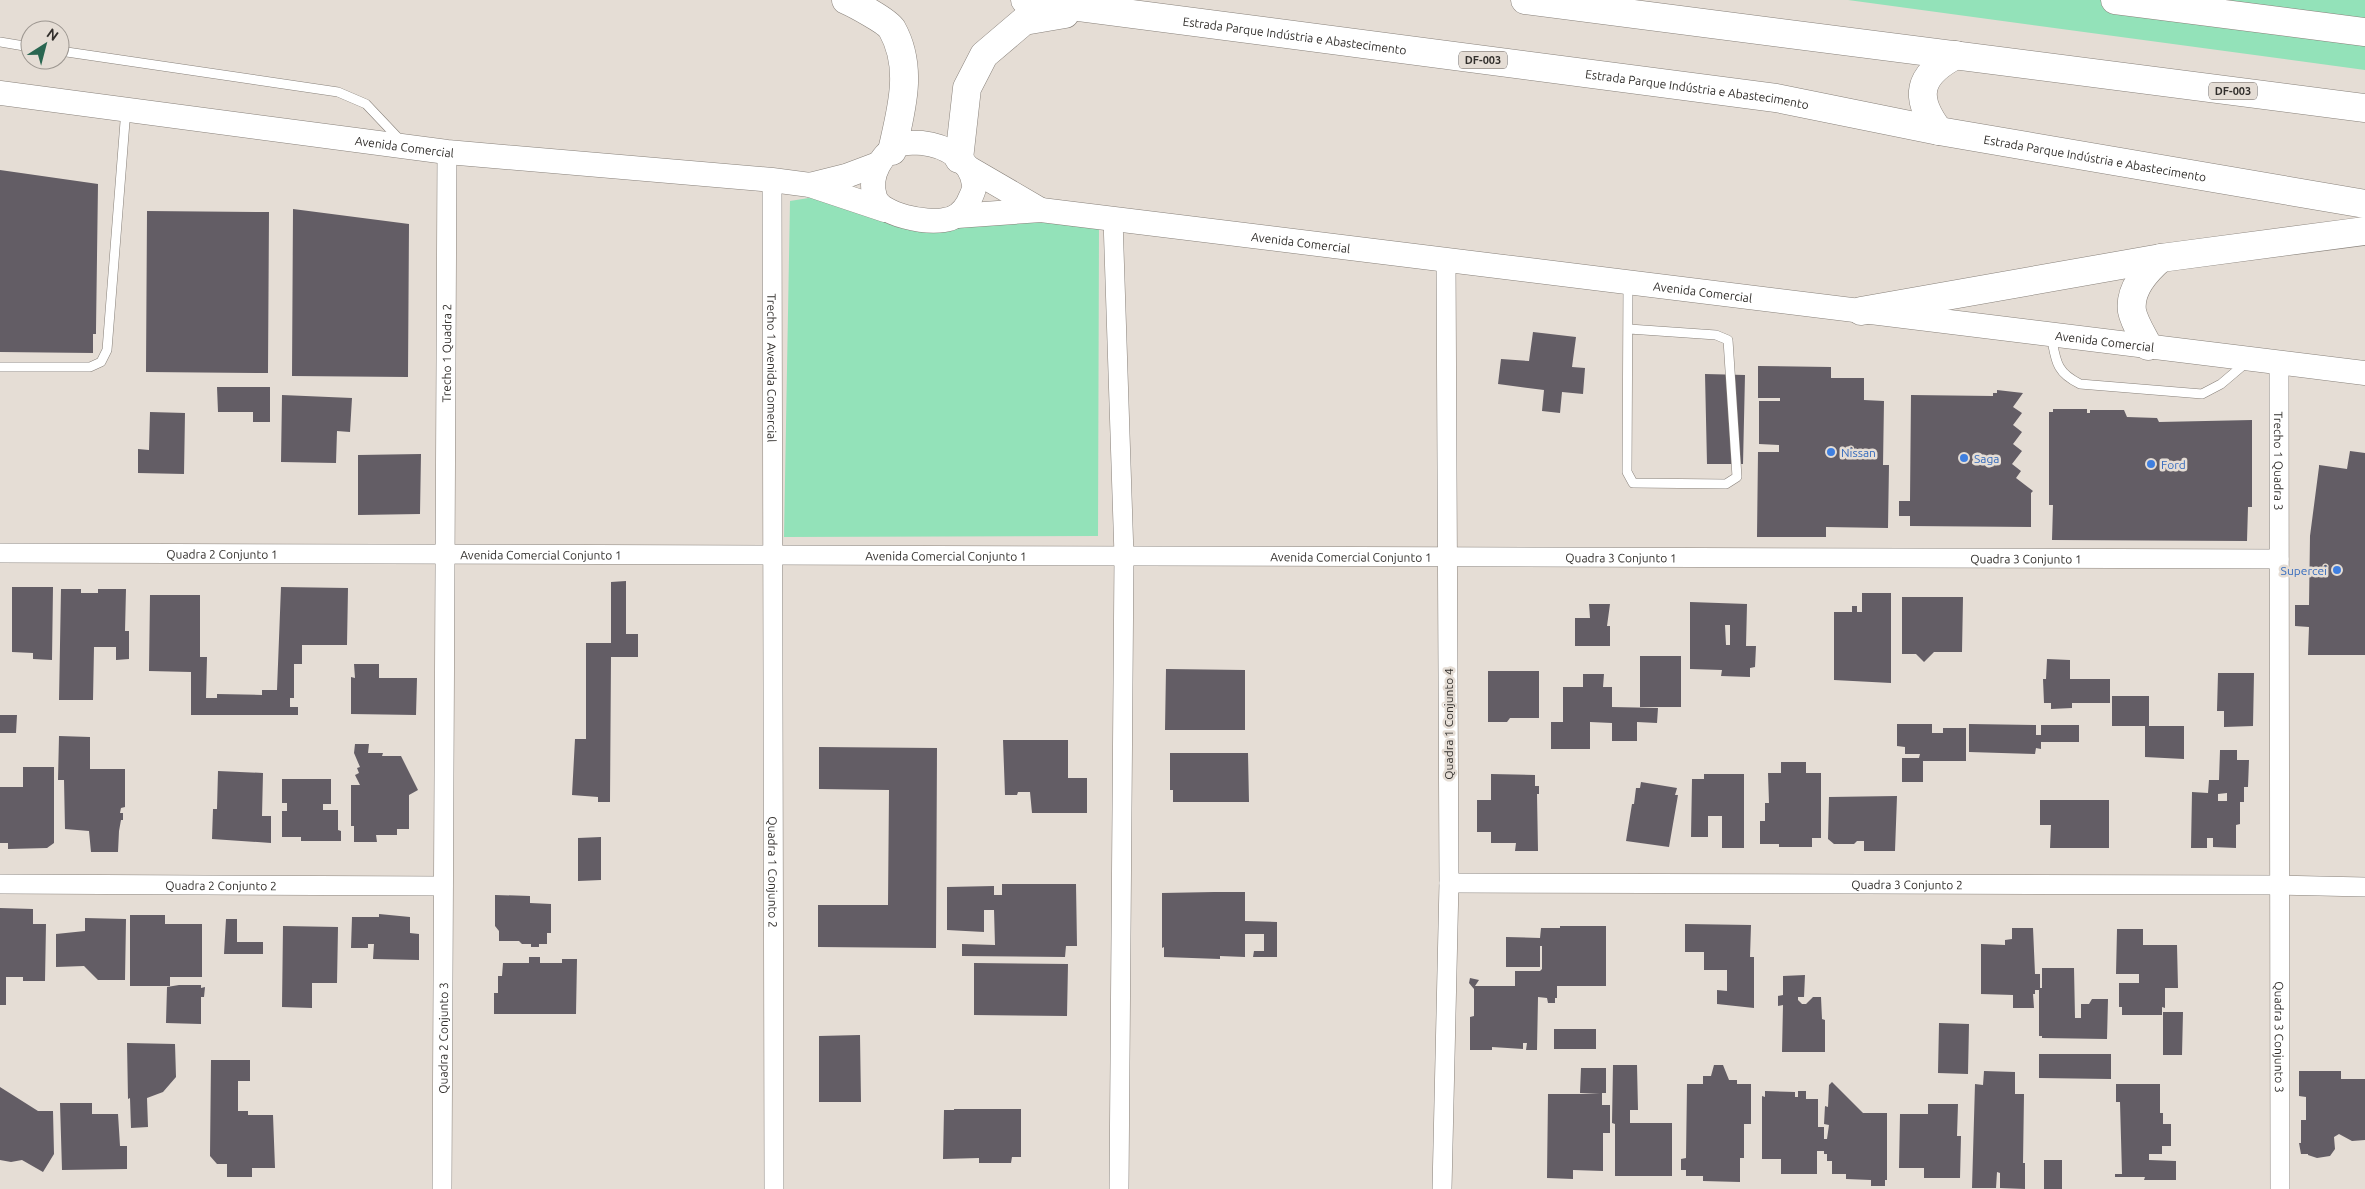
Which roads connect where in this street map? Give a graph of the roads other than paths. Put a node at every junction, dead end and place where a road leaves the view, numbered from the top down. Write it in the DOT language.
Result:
graph roads {
  1 [pos="846,0"];
  2 [pos="1025,0"];
  3 [pos="1525,0"];
  4 [pos="2115,0"];
  5 [pos="1092,9"];
  6 [pos="2365,32"];
  7 [pos="0,42"];
  8 [pos="20,45"];
  9 [pos="70,52"];
  10 [pos="1956,55"];
  11 [pos="0,93"];
  12 [pos="2365,108"];
  13 [pos="126,109"];
  14 [pos="1939,131"];
  15 [pos="407,147"];
  16 [pos="446,152"];
  17 [pos="885,157"];
  18 [pos="964,164"];
  19 [pos="772,180"];
  20 [pos="810,185"];
  21 [pos="2365,204"];
  22 [pos="885,210"];
  23 [pos="1041,210"];
  24 [pos="957,216"];
  25 [pos="1113,219"];
  26 [pos="2365,232"];
  27 [pos="2161,258"];
  28 [pos="1446,260"];
  29 [pos="1628,282"];
  30 [pos="1861,311"];
  31 [pos="1629,328"];
  32 [pos="2051,334"];
  33 [pos="2148,346"];
  34 [pos="2250,359"];
  35 [pos="2279,363"];
  36 [pos="0,367"];
  37 [pos="2365,373"];
  38 [pos="0,553"];
  39 [pos="445,554"];
  40 [pos="774,556"];
  41 [pos="1124,556"];
  42 [pos="1448,557"];
  43 [pos="2279,559"];
  44 [pos="1449,883"];
  45 [pos="0,884"];
  46 [pos="2280,885"];
  47 [pos="442,886"];
  48 [pos="2365,887"];
  49 [pos="442,1189"];
  50 [pos="774,1189"];
  51 [pos="1119,1189"];
  52 [pos="1442,1189"];
  53 [pos="2280,1189"];
  1 -- 17 [label="main road"];
  2 -- 5 [label="main road, Estrada Parque Indústria e Abastecimento / DF-003"];
  3 -- 10 [label="main road, DF-003"];
  4 -- 6 [label="main road"];
  5 -- 14 [label="main road, Estrada Parque Indústria e Abastecimento / DF-003"];
  5 -- 18 [label="main road"];
  7 -- 8 [label="lane"];
  9 -- 15 [label="lane"];
  10 -- 12 [label="main road, DF-003"];
  10 -- 14 [label="main road"];
  11 -- 13 [label="street, Avenida Comercial"];
  13 -- 15 [label="street, Avenida Comercial"];
  13 -- 36 [label="lane"];
  14 -- 21 [label="main road, Estrada Parque Indústria e Abastecimento / DF-003"];
  15 -- 16 [label="street, Avenida Comercial"];
  16 -- 19 [label="street, Avenida Comercial"];
  16 -- 39 [label="street, Trecho 1 Quadra 2"];
  17 -- 18 [label="street"];
  17 -- 20 [label="street, Avenida Comercial"];
  17 -- 22 [label="street"];
  18 -- 23 [label="street, Avenida Comercial"];
  18 -- 24 [label="street"];
  19 -- 20 [label="street, Avenida Comercial"];
  19 -- 40 [label="street, Trecho 1 Avenida Comercial"];
  20 -- 22 [label="street, Avenida Comercial"];
  22 -- 24 [label="street"];
  23 -- 24 [label="street, Avenida Comercial"];
  23 -- 25 [label="street, Avenida Comercial"];
  25 -- 28 [label="street, Avenida Comercial"];
  25 -- 41 [label="street"];
  26 -- 27 [label="main road"];
  27 -- 30 [label="main road"];
  27 -- 33 [label="main road"];
  28 -- 29 [label="street, Avenida Comercial"];
  28 -- 42 [label="street, Quadra 1 Conjunto 4"];
  29 -- 30 [label="street, Avenida Comercial"];
  29 -- 31 [label="lane"];
  30 -- 32 [label="street, Avenida Comercial"];
  31 -- 31 [label="lane"];
  32 -- 33 [label="street, Avenida Comercial"];
  32 -- 34 [label="lane"];
  33 -- 34 [label="street, Avenida Comercial"];
  34 -- 35 [label="street, Avenida Comercial"];
  35 -- 37 [label="street, Avenida Comercial"];
  35 -- 43 [label="street, Trecho 1 Quadra 3"];
  38 -- 39 [label="street, Quadra 2 Conjunto 1"];
  39 -- 40 [label="street, Avenida Comercial Conjunto 1"];
  39 -- 47 [label="street, Trecho 1 Quadra 2"];
  40 -- 41 [label="street, Avenida Comercial Conjunto 1"];
  40 -- 50 [label="street, Quadra 1 Conjunto 2"];
  41 -- 42 [label="street, Avenida Comercial Conjunto 1"];
  41 -- 51 [label="street"];
  42 -- 43 [label="street, Quadra 3 Conjunto 1"];
  42 -- 44 [label="street, Quadra 1 Conjunto 4"];
  43 -- 46 [label="street"];
  44 -- 46 [label="street, Quadra 3 Conjunto 2"];
  44 -- 52 [label="street, Quadra 1 Conjunto 4"];
  45 -- 47 [label="street, Quadra 2 Conjunto 2"];
  46 -- 48 [label="street, Quadra 3 Conjunto 2"];
  46 -- 53 [label="street, Quadra 3 Conjunto 3"];
  47 -- 49 [label="street, Quadra 2 Conjunto 3"];
}
